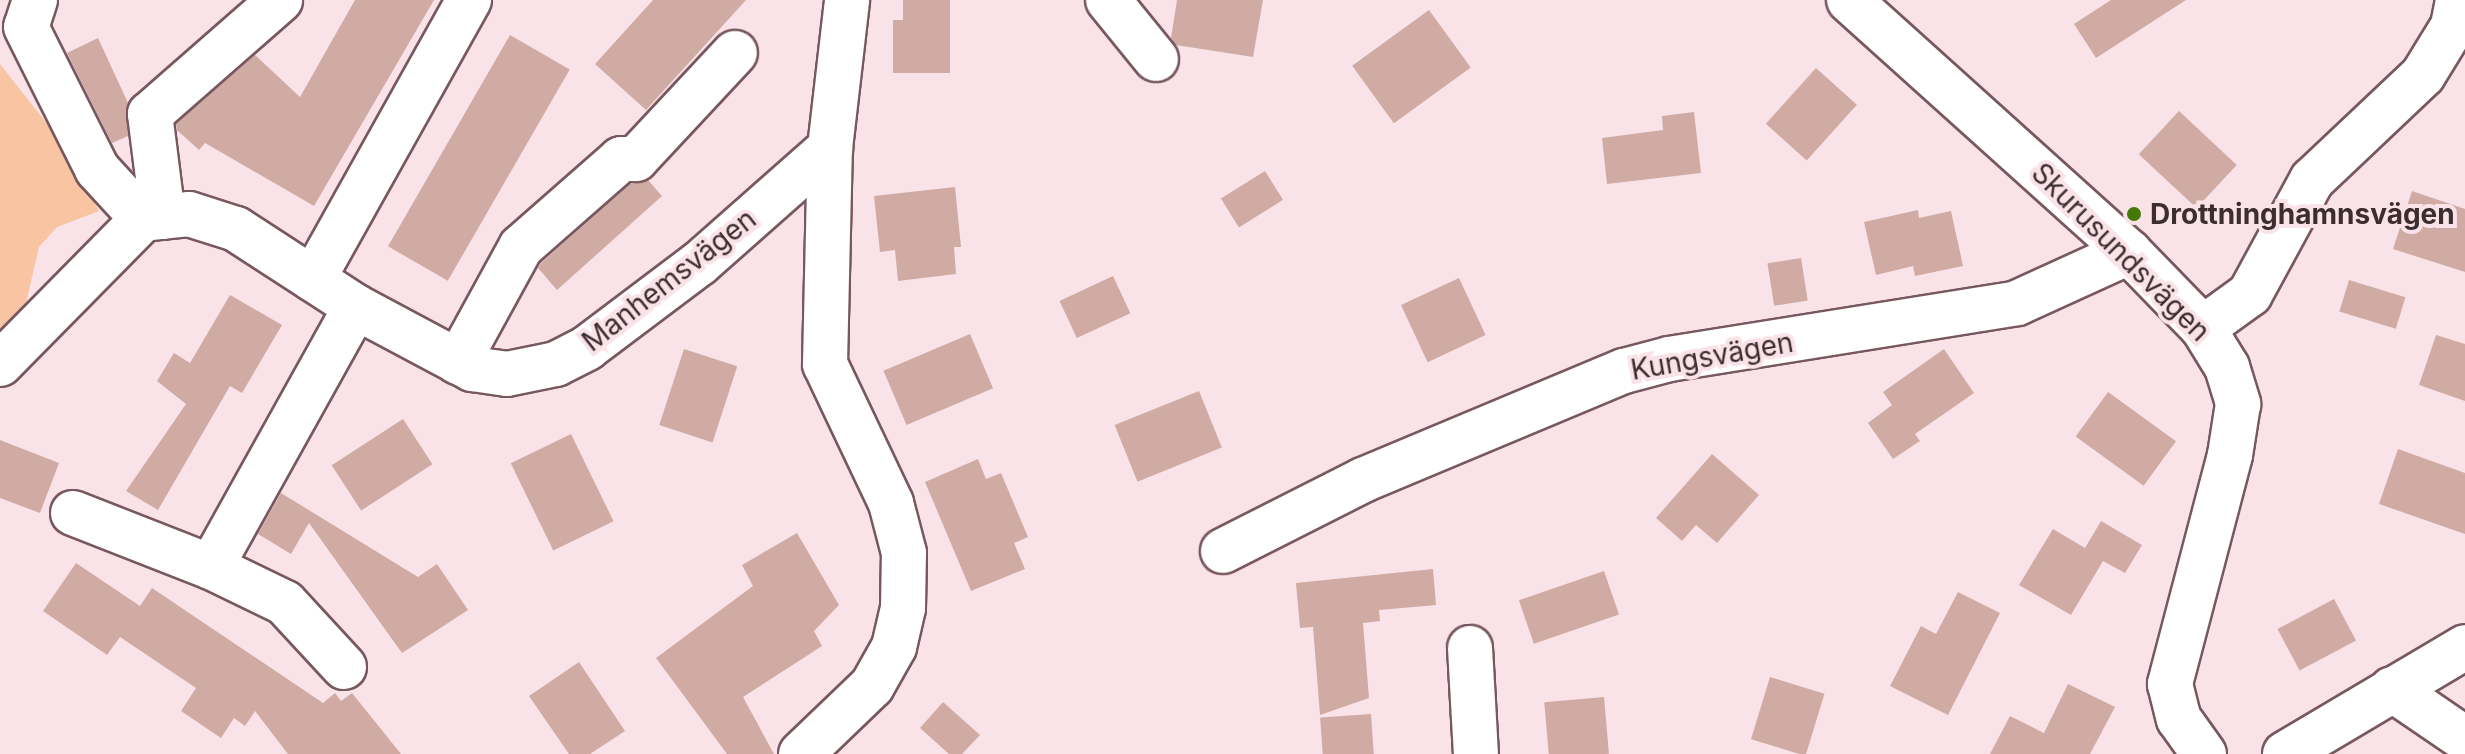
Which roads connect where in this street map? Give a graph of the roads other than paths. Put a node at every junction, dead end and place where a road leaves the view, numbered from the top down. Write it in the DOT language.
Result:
graph roads {
  1 [pos="35,0"];
  2 [pos="280,0"];
  3 [pos="469,0"];
  4 [pos="847,0"];
  5 [pos="1108,0"];
  6 [pos="1849,0"];
  7 [pos="2459,21"];
  8 [pos="735,53"];
  9 [pos="1156,59"];
  10 [pos="830,148"];
  11 [pos="153,218"];
  12 [pos="2129,252"];
  13 [pos="313,279"];
  14 [pos="356,307"];
  15 [pos="2203,328"];
  16 [pos="458,362"];
  17 [pos="0,364"];
  18 [pos="73,513"];
  19 [pos="1223,551"];
  20 [pos="211,567"];
  21 [pos="2465,647"];
  22 [pos="1470,648"];
  23 [pos="344,667"];
  24 [pos="2392,689"];
  25 [pos="2465,739"];
  26 [pos="801,754"];
  27 [pos="1476,754"];
  28 [pos="2204,754"];
  29 [pos="2285,754"];
  1 -- 11 [label="street"];
  2 -- 11 [label="street"];
  3 -- 13 [label="street"];
  4 -- 10 [label="street"];
  5 -- 9 [label="street"];
  6 -- 12 [label="street, Skurusundsvägen"];
  7 -- 15 [label="street"];
  8 -- 16 [label="street"];
  10 -- 16 [label="street, Manhemsvägen"];
  10 -- 26 [label="street"];
  11 -- 13 [label="street, Manhemsvägen"];
  11 -- 17 [label="street"];
  12 -- 15 [label="street, Skurusundsvägen"];
  12 -- 19 [label="street, Kungsvägen"];
  13 -- 14 [label="street, Manhemsvägen"];
  14 -- 16 [label="street, Manhemsvägen"];
  14 -- 20 [label="street"];
  15 -- 28 [label="street, Skurusundsvägen"];
  18 -- 20 [label="street"];
  20 -- 23 [label="street"];
  21 -- 24 [label="street"];
  22 -- 27 [label="street"];
  24 -- 25 [label="street"];
  24 -- 29 [label="street"];
}
